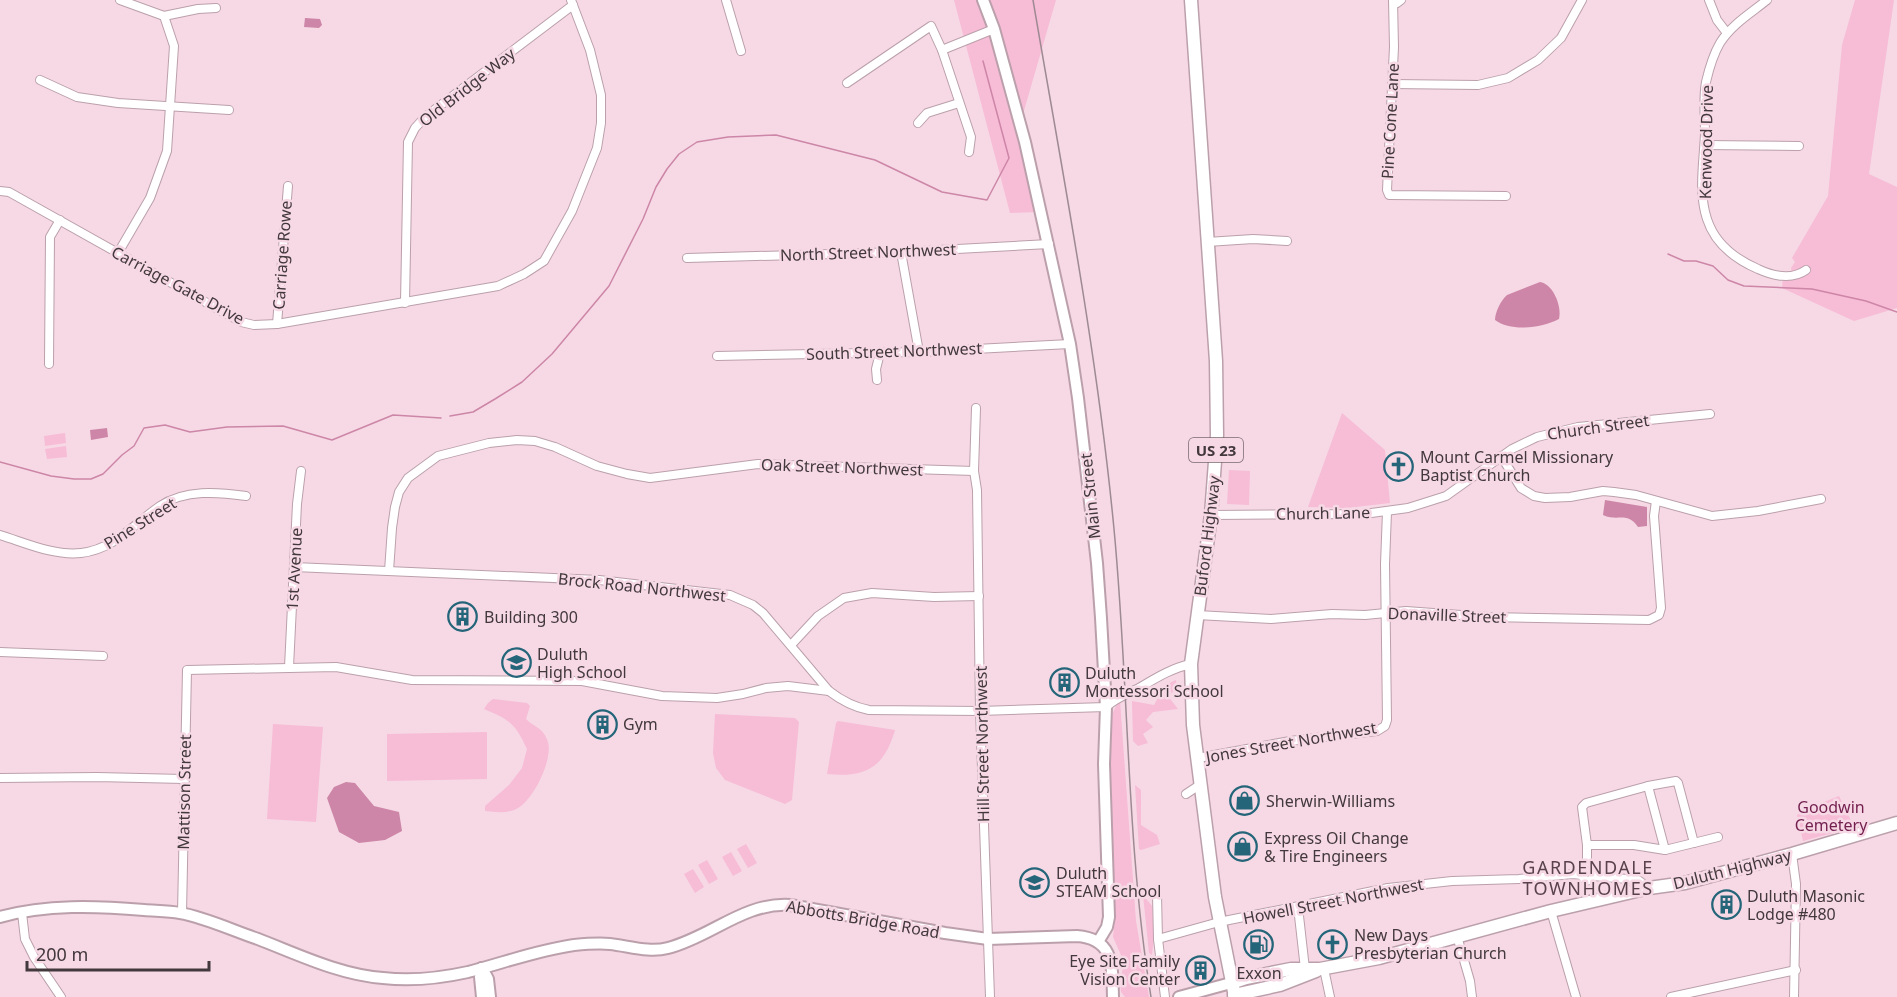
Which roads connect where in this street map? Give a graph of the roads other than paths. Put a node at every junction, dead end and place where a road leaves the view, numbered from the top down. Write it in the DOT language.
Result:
graph roads {
  1 [pos="120,0"];
  2 [pos="726,0"];
  3 [pos="983,0"];
  4 [pos="1191,0"];
  5 [pos="1392,0"];
  6 [pos="1401,0"];
  7 [pos="1582,0"];
  8 [pos="1709,0"];
  9 [pos="1767,0"];
  10 [pos="572,2"];
  11 [pos="216,8"];
  12 [pos="164,16"];
  13 [pos="994,29"];
  14 [pos="1727,33"];
  15 [pos="942,50"];
  16 [pos="741,51"];
  17 [pos="40,80"];
  18 [pos="847,83"];
  19 [pos="1392,84"];
  20 [pos="959,103"];
  21 [pos="169,107"];
  22 [pos="229,110"];
  23 [pos="918,123"];
  24 [pos="1705,145"];
  25 [pos="1799,146"];
  26 [pos="969,152"];
  27 [pos="288,186"];
  28 [pos="0,191"];
  29 [pos="1506,196"];
  30 [pos="60,220"];
  31 [pos="1287,241"];
  32 [pos="1207,242"];
  33 [pos="1049,244"];
  34 [pos="901,252"];
  35 [pos="118,253"];
  36 [pos="687,258"];
  37 [pos="1806,270"];
  38 [pos="405,303"];
  39 [pos="277,324"];
  40 [pos="1071,344"];
  41 [pos="919,352"];
  42 [pos="880,353"];
  43 [pos="717,356"];
  44 [pos="49,364"];
  45 [pos="877,380"];
  46 [pos="976,408"];
  47 [pos="1710,414"];
  48 [pos="1501,456"];
  49 [pos="301,471"];
  50 [pos="974,471"];
  51 [pos="246,496"];
  52 [pos="1821,499"];
  53 [pos="1433,501"];
  54 [pos="1656,501"];
  55 [pos="1387,512"];
  56 [pos="1211,515"];
  57 [pos="0,535"];
  58 [pos="294,567"];
  59 [pos="389,571"];
  60 [pos="979,596"];
  61 [pos="1386,612"];
  62 [pos="1197,615"];
  63 [pos="791,645"];
  64 [pos="0,652"];
  65 [pos="103,656"];
  66 [pos="1191,664"];
  67 [pos="290,667"];
  68 [pos="829,691"];
  69 [pos="1106,707"];
  70 [pos="980,711"];
  71 [pos="1198,758"];
  72 [pos="0,778"];
  73 [pos="184,779"];
  74 [pos="1201,783"];
  75 [pos="1648,786"];
  76 [pos="1186,794"];
  77 [pos="1897,823"];
  78 [pos="1718,837"];
  79 [pos="1694,843"];
  80 [pos="1587,845"];
  81 [pos="1665,850"];
  82 [pos="1792,854"];
  83 [pos="1588,874"];
  84 [pos="1649,888"];
  85 [pos="1156,895"];
  86 [pos="1298,907"];
  87 [pos="1551,911"];
  88 [pos="22,913"];
  89 [pos="182,914"];
  90 [pos="0,917"];
  91 [pos="1220,922"];
  92 [pos="1457,936"];
  93 [pos="988,939"];
  94 [pos="1158,939"];
  95 [pos="1098,942"];
  96 [pos="482,968"];
  97 [pos="1305,969"];
  98 [pos="1322,969"];
  99 [pos="1796,970"];
  100 [pos="1232,993"];
  101 [pos="1114,995"];
  102 [pos="60,997"];
  103 [pos="482,997"];
  104 [pos="490,997"];
  105 [pos="990,997"];
  106 [pos="1166,997"];
  107 [pos="1179,997"];
  108 [pos="1330,997"];
  109 [pos="1472,997"];
  110 [pos="1576,997"];
  111 [pos="1671,997"];
  112 [pos="1794,997"];
  1 -- 12 [label="street"];
  2 -- 16 [label="street"];
  3 -- 13 [label="main road, Main Street"];
  4 -- 32 [label="main road, Buford Highway / US 23"];
  5 -- 6 [label="street, Pine Cone Lane"];
  5 -- 19 [label="street, Pine Cone Lane"];
  7 -- 19 [label="street"];
  8 -- 14 [label="street"];
  9 -- 14 [label="street, Kenwood Drive"];
  10 -- 38 [label="street, Old Bridge Way"];
  10 -- 38 [label="street, Carriage Gate Drive"];
  11 -- 12 [label="street"];
  12 -- 21 [label="street"];
  13 -- 15 [label="street"];
  13 -- 33 [label="main road, Main Street"];
  14 -- 24 [label="street, Kenwood Drive"];
  15 -- 18 [label="street"];
  15 -- 20 [label="street"];
  17 -- 21 [label="street"];
  19 -- 29 [label="street, Pine Cone Lane"];
  20 -- 23 [label="street"];
  20 -- 26 [label="street"];
  21 -- 22 [label="street"];
  21 -- 35 [label="street"];
  24 -- 25 [label="street"];
  24 -- 37 [label="street, Kenwood Drive"];
  27 -- 39 [label="street, Carriage Rowe"];
  28 -- 30 [label="street, Carriage Gate Drive"];
  30 -- 35 [label="street, Carriage Gate Drive"];
  30 -- 44 [label="street"];
  31 -- 32 [label="street"];
  32 -- 56 [label="main road, Buford Highway / US 23"];
  33 -- 34 [label="street, North Street Northwest"];
  33 -- 40 [label="main road, Main Street"];
  34 -- 36 [label="street, North Street Northwest"];
  34 -- 41 [label="street"];
  35 -- 39 [label="street, Carriage Gate Drive"];
  38 -- 39 [label="street, Carriage Gate Drive"];
  40 -- 41 [label="street, South Street Northwest"];
  40 -- 69 [label="main road, Main Street"];
  41 -- 42 [label="street, South Street Northwest"];
  42 -- 43 [label="street, South Street Northwest"];
  42 -- 45 [label="street"];
  46 -- 50 [label="street"];
  47 -- 48 [label="street, Church Street"];
  48 -- 53 [label="street, Church Street"];
  48 -- 54 [label="street"];
  49 -- 58 [label="street, 1st Avenue"];
  50 -- 59 [label="street, Oak Street Northwest"];
  50 -- 60 [label="street, Hill Street Northwest"];
  51 -- 57 [label="street, Pine Street"];
  52 -- 54 [label="street"];
  53 -- 55 [label="street, Church Lane"];
  54 -- 61 [label="street, Donaville Street"];
  55 -- 56 [label="street, Church Lane"];
  55 -- 61 [label="street"];
  56 -- 62 [label="main road, Buford Highway / US 23"];
  58 -- 59 [label="street, Brock Road Northwest"];
  58 -- 67 [label="street, 1st Avenue"];
  59 -- 63 [label="street, Brock Road Northwest"];
  60 -- 63 [label="street"];
  60 -- 70 [label="street, Hill Street Northwest"];
  61 -- 62 [label="street, Donaville Street"];
  61 -- 71 [label="street, Jones Street Northwest"];
  62 -- 66 [label="main road, Buford Highway / US 23"];
  63 -- 68 [label="street, Brock Road Northwest"];
  64 -- 65 [label="street"];
  66 -- 69 [label="street"];
  66 -- 71 [label="main road, Buford Highway / US 23"];
  67 -- 68 [label="street"];
  67 -- 73 [label="street, Mattison Street"];
  68 -- 70 [label="street, Brock Road Northwest"];
  69 -- 70 [label="street, Brock Road Northwest"];
  69 -- 95 [label="main road, Main Street"];
  70 -- 93 [label="street, Hill Street Northwest"];
  71 -- 74 [label="main road, Buford Highway / US 23"];
  72 -- 73 [label="street"];
  73 -- 89 [label="street, Mattison Street"];
  74 -- 76 [label="street"];
  74 -- 91 [label="main road, Buford Highway / US 23"];
  75 -- 79 [label="street"];
  75 -- 80 [label="street"];
  75 -- 81 [label="street"];
  77 -- 82 [label="main road, Duluth Highway"];
  78 -- 79 [label="street"];
  79 -- 81 [label="street"];
  80 -- 81 [label="street"];
  80 -- 83 [label="street"];
  82 -- 84 [label="main road, Duluth Highway"];
  82 -- 99 [label="street"];
  83 -- 84 [label="street, Howell Street Northwest"];
  83 -- 86 [label="street, Howell Street Northwest"];
  84 -- 87 [label="main road, Duluth Highway"];
  85 -- 94 [label="street"];
  86 -- 91 [label="street, Howell Street Northwest"];
  86 -- 97 [label="street"];
  87 -- 92 [label="main road, Duluth Highway"];
  87 -- 110 [label="street"];
  88 -- 89 [label="main road"];
  88 -- 90 [label="main road"];
  88 -- 102 [label="street"];
  89 -- 96 [label="main road, Abbotts Bridge Road"];
  91 -- 94 [label="street, Howell Street Northwest"];
  91 -- 100 [label="main road, Buford Highway / US 23"];
  92 -- 98 [label="main road, Duluth Highway"];
  92 -- 109 [label="street"];
  93 -- 95 [label="main road, Abbotts Bridge Road"];
  93 -- 96 [label="main road, Abbotts Bridge Road"];
  93 -- 105 [label="street, Hill Street Northwest"];
  94 -- 106 [label="street"];
  95 -- 101 [label="main road"];
  96 -- 103 [label="main road"];
  96 -- 104 [label="main road"];
  97 -- 98 [label="main road, Duluth Highway"];
  97 -- 100 [label="main road, Duluth Highway"];
  98 -- 100 [label="main road, Duluth Highway"];
  98 -- 108 [label="street"];
  99 -- 111 [label="street"];
  99 -- 112 [label="street"];
  100 -- 107 [label="main road"];
}
